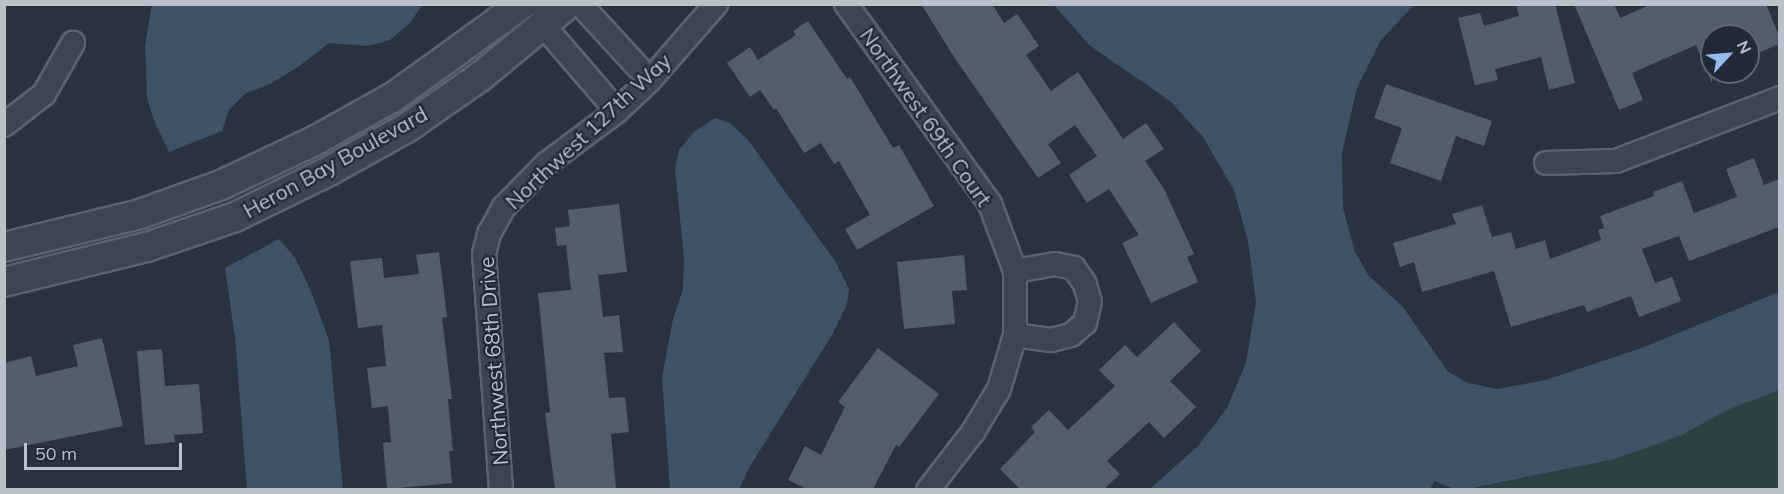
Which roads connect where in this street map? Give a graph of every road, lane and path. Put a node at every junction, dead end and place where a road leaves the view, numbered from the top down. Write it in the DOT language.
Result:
graph roads {
  1 [pos="522,4"];
  2 [pos="568,4"];
  3 [pos="580,4"];
  4 [pos="716,4"];
  5 [pos="846,4"];
  6 [pos="544,15"];
  7 [pos="73,43"];
  8 [pos="650,80"];
  9 [pos="1779,98"];
  10 [pos="617,111"];
  11 [pos="4,125"];
  12 [pos="1546,164"];
  13 [pos="489,234"];
  14 [pos="4,247"];
  15 [pos="1015,271"];
  16 [pos="4,282"];
  17 [pos="1015,335"];
  18 [pos="501,489"];
  19 [pos="928,489"];
  1 -- 14 [label="street, Heron Bay Boulevard"];
  2 -- 6 [label="street, Heron Bay Boulevard"];
  3 -- 8 [label="street"];
  4 -- 8 [label="street, Northwest 127th Way"];
  5 -- 15 [label="street, Northwest 69th Court"];
  6 -- 10 [label="street"];
  6 -- 16 [label="street, Heron Bay Boulevard"];
  7 -- 11 [label="street"];
  8 -- 10 [label="street, Northwest 127th Way"];
  9 -- 12 [label="street"];
  10 -- 13 [label="street, Northwest 127th Way"];
  13 -- 18 [label="street, Northwest 68th Drive"];
  15 -- 17 [label="street, Northwest 69th Court"];
  15 -- 17 [label="street"];
  17 -- 19 [label="street"];
}
